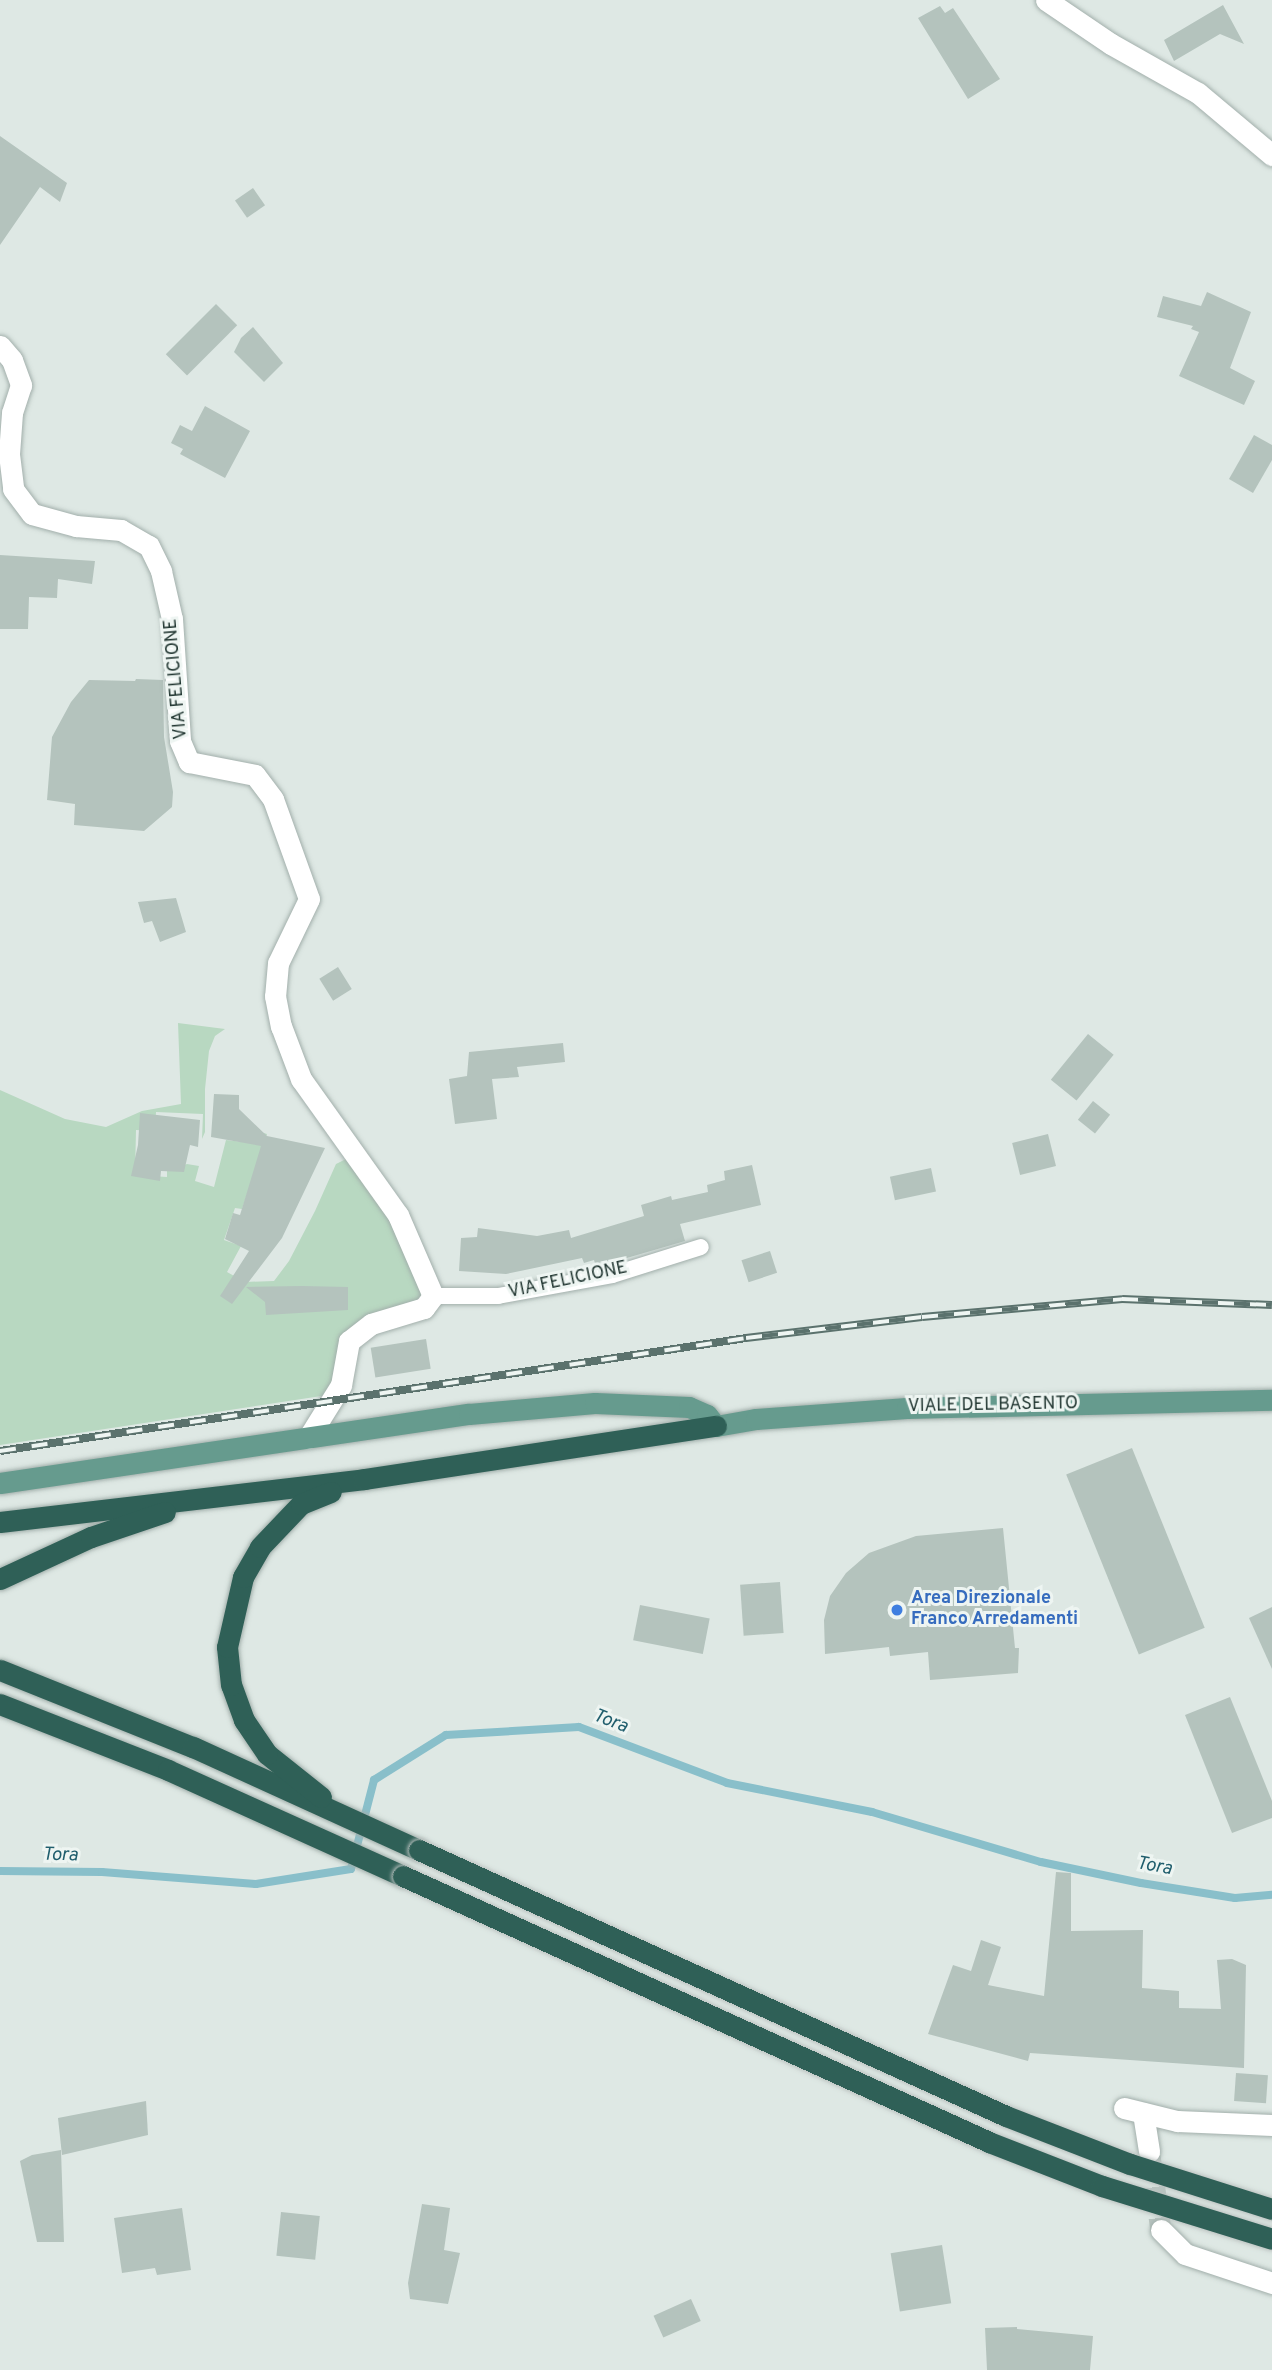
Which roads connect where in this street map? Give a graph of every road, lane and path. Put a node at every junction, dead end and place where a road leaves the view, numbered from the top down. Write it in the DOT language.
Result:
graph roads {
  1 [pos="1046,0"];
  2 [pos="1272,155"];
  3 [pos="0,346"];
  4 [pos="701,1247"];
  5 [pos="433,1296"];
  6 [pos="1272,1400"];
  7 [pos="716,1426"];
  8 [pos="308,1438"];
  9 [pos="364,1479"];
  10 [pos="0,1483"];
  11 [pos="232,1496"];
  12 [pos="0,1522"];
  13 [pos="0,1579"];
  14 [pos="0,1670"];
  15 [pos="0,1704"];
  16 [pos="344,1816"];
  17 [pos="1272,2125"];
  18 [pos="1149,2152"];
  19 [pos="1272,2210"];
  20 [pos="1161,2230"];
  21 [pos="1272,2239"];
  22 [pos="1272,2283"];
  1 -- 2 [label="street"];
  3 -- 5 [label="street, VIA FELICIONE"];
  4 -- 5 [label="lane, VIA FELICIONE"];
  5 -- 8 [label="street"];
  6 -- 7 [label="main road, VIALE DEL BASENTO"];
  7 -- 8 [label="main road"];
  7 -- 9 [label="highway"];
  8 -- 10 [label="main road"];
  9 -- 11 [label="highway"];
  9 -- 16 [label="highway"];
  11 -- 12 [label="highway"];
  11 -- 13 [label="highway"];
  14 -- 16 [label="highway"];
  15 -- 21 [label="highway, bridge"];
  16 -- 19 [label="highway, bridge"];
  17 -- 18 [label="street"];
  20 -- 22 [label="street"];
}
